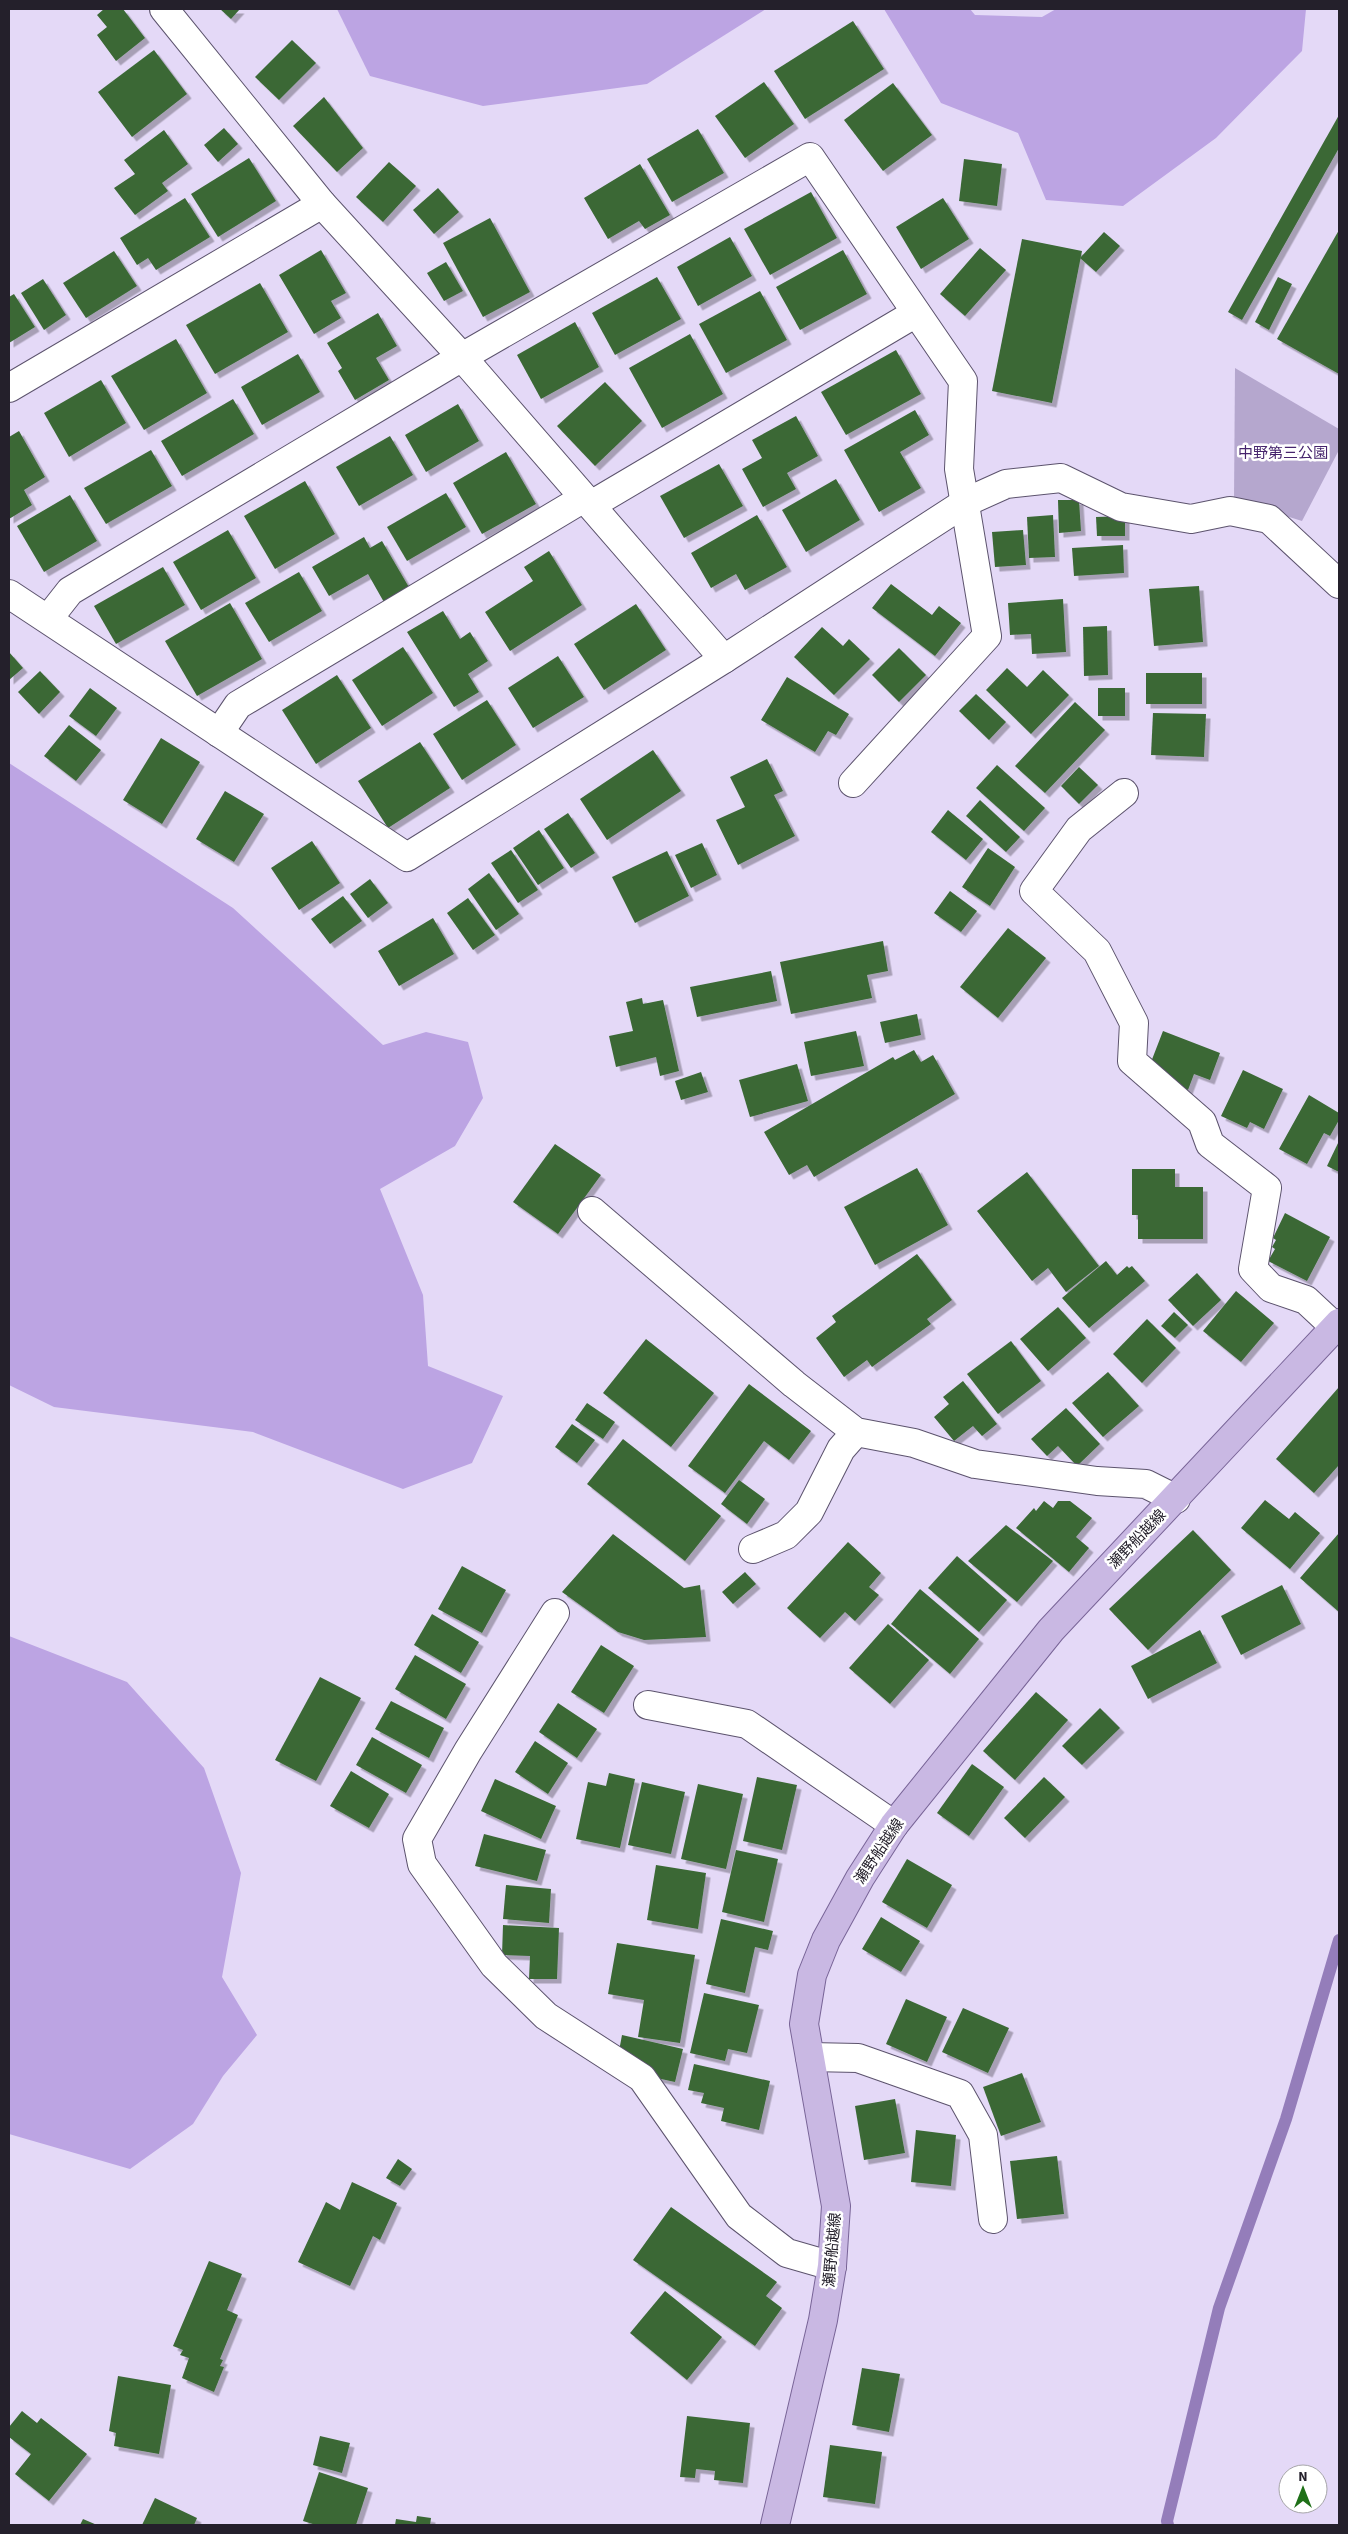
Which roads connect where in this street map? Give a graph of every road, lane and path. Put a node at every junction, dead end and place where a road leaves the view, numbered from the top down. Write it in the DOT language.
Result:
graph roads {
  1 [pos="164,9"];
  2 [pos="322,204"];
  3 [pos="916,313"];
  4 [pos="462,357"];
  5 [pos="9,388"];
  6 [pos="588,501"];
  7 [pos="966,502"];
  8 [pos="1339,584"];
  9 [pos="9,594"];
  10 [pos="48,619"];
  11 [pos="724,659"];
  12 [pos="219,733"];
  13 [pos="853,784"];
  14 [pos="1124,793"];
  15 [pos="592,1211"];
  16 [pos="1337,1325"];
  17 [pos="856,1432"];
  18 [pos="1176,1499"];
  19 [pos="753,1549"];
  20 [pos="555,1613"];
  21 [pos="648,1705"];
  22 [pos="894,1826"];
  23 [pos="810,2057"];
  24 [pos="993,2219"];
  25 [pos="832,2266"];
  26 [pos="775,2525"];
  1 -- 2 [label="street"];
  2 -- 4 [label="street"];
  2 -- 5 [label="street"];
  3 -- 4 [label="street"];
  3 -- 6 [label="street"];
  3 -- 7 [label="street"];
  4 -- 6 [label="street"];
  4 -- 10 [label="street"];
  6 -- 11 [label="street"];
  6 -- 12 [label="street"];
  7 -- 8 [label="street"];
  7 -- 11 [label="street"];
  7 -- 13 [label="street"];
  9 -- 10 [label="street"];
  10 -- 12 [label="street"];
  11 -- 12 [label="street"];
  14 -- 16 [label="street"];
  15 -- 17 [label="street"];
  16 -- 18 [label="main road, 瀬野船越線"];
  17 -- 18 [label="street"];
  17 -- 19 [label="street"];
  18 -- 22 [label="main road, 瀬野船越線"];
  20 -- 25 [label="street"];
  21 -- 22 [label="street"];
  22 -- 23 [label="main road, 瀬野船越線"];
  23 -- 24 [label="street"];
  23 -- 25 [label="main road, 瀬野船越線"];
  25 -- 26 [label="main road, 瀬野船越線"];
}
